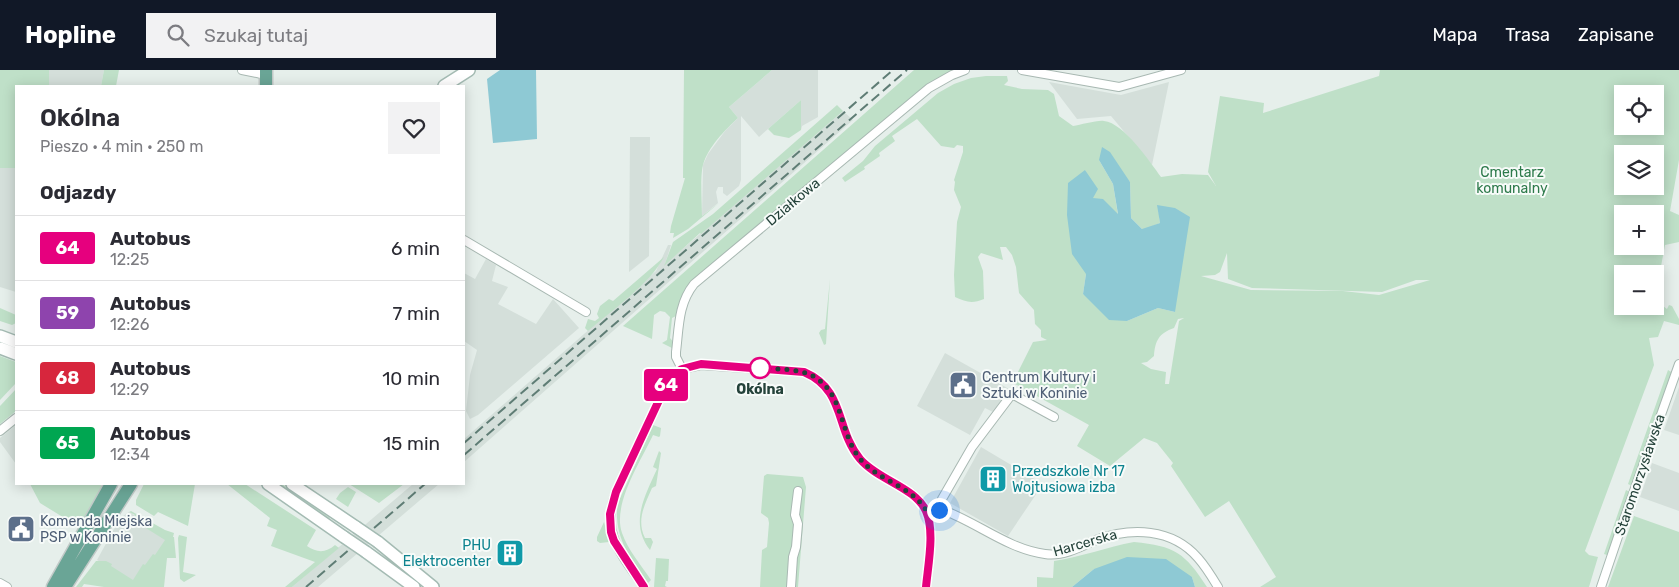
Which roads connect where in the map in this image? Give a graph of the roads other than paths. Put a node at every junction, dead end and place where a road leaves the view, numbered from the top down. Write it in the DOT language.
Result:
graph roads {
  1 [pos="242,70"];
  2 [pos="470,70"];
  3 [pos="965,70"];
  4 [pos="1022,70"];
  5 [pos="1181,70"];
  6 [pos="266,77"];
  7 [pos="446,85"];
  8 [pos="465,241"];
  9 [pos="586,312"];
  10 [pos="0,336"];
  11 [pos="15,342"];
  12 [pos="0,348"];
  13 [pos="15,354"];
  14 [pos="1679,364"];
  15 [pos="682,369"];
  16 [pos="1054,417"];
  17 [pos="15,419"];
  18 [pos="0,431"];
  19 [pos="110,485"];
  20 [pos="130,485"];
  21 [pos="269,485"];
  22 [pos="293,485"];
  23 [pos="798,492"];
  24 [pos="939,510"];
  25 [pos="927,512"];
  26 [pos="0,583"];
  27 [pos="7,587"];
  28 [pos="53,587"];
  29 [pos="65,587"];
  30 [pos="414,587"];
  31 [pos="433,587"];
  32 [pos="644,587"];
  33 [pos="791,587"];
  34 [pos="926,587"];
  35 [pos="1218,587"];
  36 [pos="1602,587"];
  1 -- 6 [label="street"];
  2 -- 7 [label="main road"];
  3 -- 15 [label="street, Działkowa"];
  4 -- 5 [label="street"];
  8 -- 9 [label="street"];
  10 -- 11 [label="main road"];
  12 -- 13 [label="main road"];
  14 -- 36 [label="street, Staromorzysławska"];
  15 -- 25 [label="street"];
  15 -- 32 [label="street"];
  16 -- 24 [label="street"];
  17 -- 18 [label="street"];
  19 -- 28 [label="main road"];
  20 -- 29 [label="main road"];
  21 -- 30 [label="main road, bridge"];
  22 -- 31 [label="main road, bridge"];
  23 -- 33 [label="street"];
  24 -- 25 [label="street"];
  24 -- 35 [label="street, Harcerska"];
  25 -- 34 [label="street"];
  26 -- 27 [label="street"];
}
